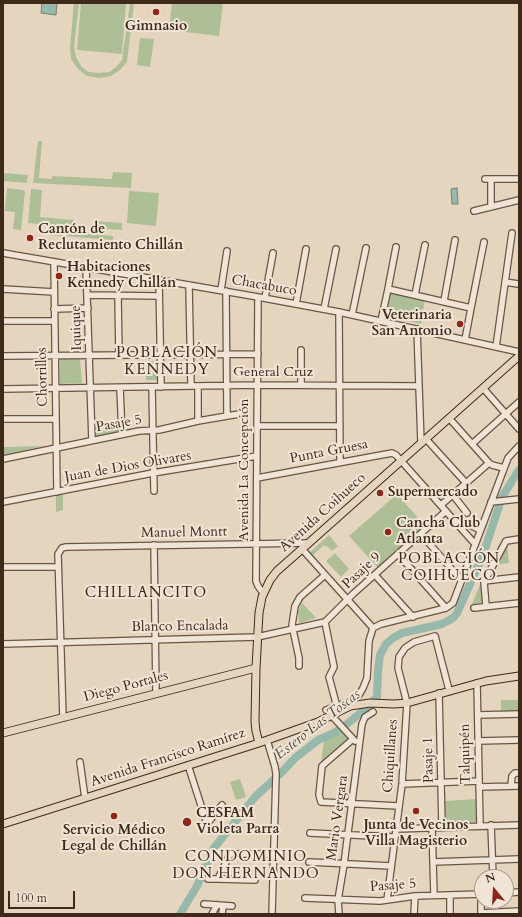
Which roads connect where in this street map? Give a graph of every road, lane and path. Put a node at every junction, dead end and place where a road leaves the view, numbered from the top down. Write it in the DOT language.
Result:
graph roads {
  1 [pos="519,179"];
  2 [pos="519,200"];
  3 [pos="491,207"];
  4 [pos="474,211"];
  5 [pos="512,233"];
  6 [pos="455,240"];
  7 [pos="484,242"];
  8 [pos="425,245"];
  9 [pos="396,247"];
  10 [pos="366,248"];
  11 [pos="306,249"];
  12 [pos="336,249"];
  13 [pos="227,251"];
  14 [pos="273,253"];
  15 [pos="3,254"];
  16 [pos="54,262"];
  17 [pos="86,268"];
  18 [pos="159,280"];
  19 [pos="505,282"];
  20 [pos="518,284"];
  21 [pos="189,285"];
  22 [pos="3,289"];
  23 [pos="388,289"];
  24 [pos="223,291"];
  25 [pos="54,292"];
  26 [pos="88,295"];
  27 [pos="415,295"];
  28 [pos="118,296"];
  29 [pos="159,296"];
  30 [pos="258,297"];
  31 [pos="265,298"];
  32 [pos="444,301"];
  33 [pos="296,304"];
  34 [pos="88,308"];
  35 [pos="471,308"];
  36 [pos="54,309"];
  37 [pos="324,309"];
  38 [pos="339,312"];
  39 [pos="352,315"];
  40 [pos="54,321"];
  41 [pos="381,321"];
  42 [pos="3,322"];
  43 [pos="417,329"];
  44 [pos="464,340"];
  45 [pos="496,347"];
  46 [pos="301,350"];
  47 [pos="519,352"];
  48 [pos="160,354"];
  49 [pos="190,354"];
  50 [pos="226,354"];
  51 [pos="258,354"];
  52 [pos="54,355"];
  53 [pos="89,355"];
  54 [pos="119,355"];
  55 [pos="3,356"];
  56 [pos="519,356"];
  57 [pos="257,385"];
  58 [pos="301,385"];
  59 [pos="191,386"];
  60 [pos="198,386"];
  61 [pos="226,386"];
  62 [pos="339,386"];
  63 [pos="419,386"];
  64 [pos="152,387"];
  65 [pos="161,387"];
  66 [pos="90,388"];
  67 [pos="120,388"];
  68 [pos="483,388"];
  69 [pos="3,389"];
  70 [pos="55,389"];
  71 [pos="519,402"];
  72 [pos="3,414"];
  73 [pos="239,414"];
  74 [pos="506,414"];
  75 [pos="227,416"];
  76 [pos="449,418"];
  77 [pos="56,419"];
  78 [pos="3,420"];
  79 [pos="198,421"];
  80 [pos="257,426"];
  81 [pos="340,426"];
  82 [pos="519,429"];
  83 [pos="152,430"];
  84 [pos="122,434"];
  85 [pos="92,440"];
  86 [pos="423,441"];
  87 [pos="472,444"];
  88 [pos="519,446"];
  89 [pos="56,447"];
  90 [pos="257,456"];
  91 [pos="3,459"];
  92 [pos="401,461"];
  93 [pos="340,462"];
  94 [pos="489,463"];
  95 [pos="504,468"];
  96 [pos="153,473"];
  97 [pos="257,478"];
  98 [pos="466,484"];
  99 [pos="154,491"];
  100 [pos="57,492"];
  101 [pos="452,495"];
  102 [pos="519,499"];
  103 [pos="494,501"];
  104 [pos="3,502"];
  105 [pos="441,505"];
  106 [pos="446,511"];
  107 [pos="468,512"];
  108 [pos="458,524"];
  109 [pos="480,530"];
  110 [pos="420,534"];
  111 [pos="519,539"];
  112 [pos="308,543"];
  113 [pos="256,544"];
  114 [pos="475,544"];
  115 [pos="154,545"];
  116 [pos="302,549"];
  117 [pos="398,554"];
  118 [pos="3,567"];
  119 [pos="58,567"];
  120 [pos="375,574"];
  121 [pos="325,575"];
  122 [pos="519,577"];
  123 [pos="461,580"];
  124 [pos="484,581"];
  125 [pos="263,593"];
  126 [pos="348,600"];
  127 [pos="519,602"];
  128 [pos="486,606"];
  129 [pos="446,608"];
  130 [pos="474,608"];
  131 [pos="413,617"];
  132 [pos="325,622"];
  133 [pos="373,628"];
  134 [pos="292,629"];
  135 [pos="257,638"];
  136 [pos="156,640"];
  137 [pos="60,642"];
  138 [pos="3,644"];
  139 [pos="299,666"];
  140 [pos="256,668"];
  141 [pos="519,676"];
  142 [pos="477,683"];
  143 [pos="449,690"];
  144 [pos="156,692"];
  145 [pos="439,693"];
  146 [pos="407,703"];
  147 [pos="338,709"];
  148 [pos="326,710"];
  149 [pos="373,712"];
  150 [pos="519,714"];
  151 [pos="478,715"];
  152 [pos="63,718"];
  153 [pos="334,719"];
  154 [pos="3,733"];
  155 [pos="353,739"];
  156 [pos="267,740"];
  157 [pos="519,740"];
  158 [pos="478,741"];
  159 [pos="259,743"];
  160 [pos="360,748"];
  161 [pos="80,762"];
  162 [pos="188,765"];
  163 [pos="519,773"];
  164 [pos="441,782"];
  165 [pos="402,784"];
  166 [pos="479,784"];
  167 [pos="511,786"];
  168 [pos="519,786"];
  169 [pos="85,798"];
  170 [pos="352,803"];
  171 [pos="222,806"];
  172 [pos="398,806"];
  173 [pos="3,824"];
  174 [pos="491,825"];
  175 [pos="519,825"];
  176 [pos="480,826"];
  177 [pos="442,827"];
  178 [pos="432,828"];
  179 [pos="396,829"];
  180 [pos="310,833"];
  181 [pos="348,835"];
  182 [pos="394,837"];
  183 [pos="274,854"];
  184 [pos="519,859"];
  185 [pos="493,860"];
  186 [pos="309,862"];
  187 [pos="433,862"];
  188 [pos="344,864"];
  189 [pos="391,866"];
  190 [pos="493,869"];
  191 [pos="208,879"];
  192 [pos="218,879"];
  193 [pos="255,880"];
  194 [pos="474,894"];
  195 [pos="434,895"];
  196 [pos="450,895"];
  197 [pos="415,896"];
  198 [pos="305,898"];
  199 [pos="338,900"];
  200 [pos="386,900"];
  201 [pos="204,904"];
  202 [pos="220,906"];
  203 [pos="232,906"];
  204 [pos="519,911"];
  205 [pos="481,913"];
  206 [pos="212,914"];
  207 [pos="222,914"];
  208 [pos="272,914"];
  209 [pos="339,914"];
  210 [pos="414,914"];
  211 [pos="450,914"];
  1 -- 3 [label="street"];
  2 -- 3 [label="street"];
  3 -- 4 [label="street"];
  5 -- 19 [label="street"];
  6 -- 32 [label="street"];
  7 -- 35 [label="street"];
  8 -- 27 [label="street"];
  9 -- 23 [label="street"];
  10 -- 39 [label="street"];
  11 -- 33 [label="street"];
  12 -- 37 [label="street"];
  13 -- 24 [label="street"];
  14 -- 31 [label="street"];
  15 -- 16 [label="street, Chacabuco"];
  16 -- 17 [label="street, Chacabuco"];
  16 -- 25 [label="street, Chorrillos"];
  17 -- 18 [label="street, Chacabuco"];
  17 -- 26 [label="street, Iquique"];
  18 -- 21 [label="street, Chacabuco"];
  18 -- 29 [label="street"];
  19 -- 20 [label="street"];
  19 -- 45 [label="street"];
  21 -- 24 [label="street, Chacabuco"];
  21 -- 49 [label="street"];
  22 -- 25 [label="street"];
  23 -- 27 [label="street"];
  23 -- 41 [label="street"];
  24 -- 30 [label="street, Chacabuco"];
  24 -- 50 [label="street"];
  25 -- 36 [label="street, Chorrillos"];
  26 -- 28 [label="street"];
  26 -- 34 [label="street, Iquique"];
  27 -- 32 [label="street"];
  28 -- 29 [label="street"];
  28 -- 54 [label="street"];
  29 -- 48 [label="street"];
  30 -- 31 [label="street, Chacabuco"];
  30 -- 51 [label="street, Avenida La Concepción"];
  31 -- 33 [label="street, Chacabuco"];
  32 -- 35 [label="street"];
  33 -- 37 [label="street, Chacabuco"];
  34 -- 36 [label="street"];
  34 -- 53 [label="street, Iquique"];
  35 -- 44 [label="street"];
  36 -- 40 [label="street, Chorrillos"];
  37 -- 38 [label="street, Chacabuco"];
  38 -- 39 [label="street, Chacabuco"];
  38 -- 62 [label="street"];
  39 -- 41 [label="street, Chacabuco"];
  40 -- 42 [label="street"];
  40 -- 52 [label="street, Chorrillos"];
  41 -- 43 [label="street, Chacabuco"];
  43 -- 44 [label="street, Chacabuco"];
  43 -- 63 [label="street"];
  44 -- 45 [label="street, Chacabuco"];
  45 -- 47 [label="street, Chacabuco"];
  46 -- 58 [label="street"];
  48 -- 49 [label="street"];
  48 -- 54 [label="street"];
  48 -- 65 [label="street"];
  49 -- 50 [label="street"];
  49 -- 59 [label="street"];
  50 -- 51 [label="street"];
  50 -- 61 [label="street"];
  51 -- 57 [label="street, Avenida La Concepción"];
  52 -- 53 [label="street"];
  52 -- 55 [label="street"];
  52 -- 70 [label="street, Chorrillos"];
  53 -- 54 [label="street"];
  53 -- 66 [label="street, Iquique"];
  56 -- 68 [label="main road, Avenida Coihueco"];
  57 -- 58 [label="street, General Cruz"];
  57 -- 61 [label="street, General Cruz"];
  57 -- 80 [label="street, Avenida La Concepción"];
  58 -- 62 [label="street, General Cruz"];
  59 -- 60 [label="street, General Cruz"];
  59 -- 65 [label="street, General Cruz"];
  60 -- 61 [label="street, General Cruz"];
  60 -- 79 [label="street"];
  61 -- 75 [label="street"];
  62 -- 63 [label="street, General Cruz"];
  62 -- 81 [label="street"];
  63 -- 86 [label="street"];
  64 -- 65 [label="street, General Cruz"];
  64 -- 67 [label="street, General Cruz"];
  64 -- 83 [label="street"];
  66 -- 67 [label="street, General Cruz"];
  66 -- 70 [label="street, General Cruz"];
  66 -- 85 [label="street, Iquique"];
  67 -- 84 [label="street"];
  68 -- 74 [label="street"];
  68 -- 76 [label="main road, Avenida Coihueco"];
  69 -- 70 [label="street, General Cruz"];
  70 -- 77 [label="street, Chorrillos"];
  71 -- 74 [label="street"];
  72 -- 78 [label="street"];
  73 -- 75 [label="street, Pasaje 5"];
  74 -- 82 [label="street"];
  74 -- 87 [label="street"];
  75 -- 79 [label="street, Pasaje 5"];
  76 -- 86 [label="main road, Avenida Coihueco"];
  76 -- 87 [label="street"];
  77 -- 78 [label="street"];
  77 -- 89 [label="street, Chorrillos"];
  79 -- 83 [label="street, Pasaje 5"];
  80 -- 81 [label="street"];
  80 -- 90 [label="street, Avenida La Concepción"];
  81 -- 93 [label="street"];
  83 -- 84 [label="street, Pasaje 5"];
  83 -- 96 [label="street"];
  84 -- 85 [label="street, Pasaje 5"];
  85 -- 89 [label="street, Pasaje 5"];
  86 -- 92 [label="main road, Avenida Coihueco"];
  86 -- 98 [label="street"];
  87 -- 94 [label="street"];
  88 -- 95 [label="street"];
  89 -- 91 [label="street, Pasaje 5"];
  89 -- 100 [label="street, Chorrillos"];
  90 -- 96 [label="street, Juan de Dios Olivares"];
  90 -- 97 [label="street, Avenida La Concepción"];
  92 -- 93 [label="street, Punta Gruesa"];
  92 -- 105 [label="street"];
  92 -- 112 [label="main road, Avenida Coihueco"];
  93 -- 97 [label="street, Punta Gruesa"];
  94 -- 95 [label="street"];
  94 -- 98 [label="street"];
  95 -- 103 [label="street"];
  96 -- 99 [label="street"];
  96 -- 100 [label="street, Juan de Dios Olivares"];
  97 -- 113 [label="street, Avenida La Concepción"];
  98 -- 101 [label="street"];
  100 -- 104 [label="street, Juan de Dios Olivares"];
  101 -- 105 [label="street"];
  101 -- 107 [label="street"];
  102 -- 103 [label="street"];
  103 -- 109 [label="street"];
  105 -- 106 [label="street"];
  106 -- 108 [label="street"];
  106 -- 110 [label="street, Pasaje 9"];
  108 -- 109 [label="street"];
  108 -- 114 [label="street"];
  109 -- 114 [label="street"];
  110 -- 117 [label="street, Pasaje 9"];
  110 -- 123 [label="street"];
  111 -- 124 [label="street"];
  112 -- 113 [label="street, Manuel Montt"];
  112 -- 116 [label="main road, Avenida Coihueco"];
  113 -- 115 [label="street, Manuel Montt"];
  113 -- 125 [label="street, Avenida La Concepción"];
  114 -- 123 [label="street"];
  115 -- 119 [label="street, Manuel Montt"];
  115 -- 136 [label="street"];
  116 -- 121 [label="street"];
  116 -- 125 [label="main road, Avenida Coihueco"];
  117 -- 120 [label="street, Pasaje 9"];
  117 -- 129 [label="street"];
  118 -- 119 [label="street"];
  119 -- 137 [label="street"];
  120 -- 126 [label="street, Pasaje 9"];
  120 -- 131 [label="street"];
  121 -- 126 [label="street"];
  121 -- 134 [label="street"];
  122 -- 124 [label="street"];
  123 -- 129 [label="street"];
  124 -- 128 [label="street"];
  125 -- 135 [label="main road, Avenida Coihueco"];
  126 -- 132 [label="street"];
  126 -- 133 [label="street"];
  127 -- 128 [label="street"];
  128 -- 130 [label="street"];
  129 -- 131 [label="street"];
  131 -- 133 [label="street"];
  132 -- 134 [label="street, Blanco Encalada"];
  132 -- 147 [label="street"];
  133 -- 147 [label="street"];
  134 -- 135 [label="street, Blanco Encalada"];
  134 -- 139 [label="street"];
  135 -- 136 [label="street, Blanco Encalada"];
  135 -- 140 [label="main road, Avenida Coihueco"];
  136 -- 137 [label="street, Blanco Encalada"];
  136 -- 144 [label="street"];
  137 -- 138 [label="street, Blanco Encalada"];
  137 -- 152 [label="street"];
  140 -- 144 [label="main road, Diego Portales"];
  140 -- 159 [label="main road, Avenida Coihueco"];
  141 -- 142 [label="main road, Avenida Francisco Ramírez"];
  142 -- 143 [label="main road, Avenida Francisco Ramírez"];
  142 -- 151 [label="street, Talquipén"];
  143 -- 145 [label="main road, Avenida Francisco Ramírez"];
  143 -- 146 [label="street, Chiquillanes"];
  144 -- 152 [label="main road, Diego Portales"];
  145 -- 146 [label="main road, Avenida Francisco Ramírez"];
  145 -- 164 [label="street, Pasaje 1"];
  146 -- 147 [label="main road, Avenida Francisco Ramírez"];
  146 -- 165 [label="street, Chiquillanes"];
  147 -- 148 [label="street"];
  147 -- 153 [label="main road, Avenida Francisco Ramírez"];
  149 -- 160 [label="street, Mario Vergara"];
  150 -- 151 [label="street"];
  151 -- 158 [label="street, Talquipén"];
  152 -- 154 [label="main road, Diego Portales"];
  153 -- 155 [label="street"];
  153 -- 156 [label="main road, Avenida Francisco Ramírez"];
  155 -- 160 [label="street"];
  155 -- 170 [label="street"];
  156 -- 159 [label="main road, Avenida Francisco Ramírez"];
  156 -- 183 [label="street"];
  157 -- 158 [label="street"];
  158 -- 166 [label="street, Talquipén"];
  159 -- 162 [label="main road, Avenida Francisco Ramírez"];
  160 -- 170 [label="street, Mario Vergara"];
  161 -- 169 [label="street"];
  162 -- 169 [label="main road, Avenida Francisco Ramírez"];
  162 -- 171 [label="street"];
  163 -- 167 [label="street"];
  164 -- 165 [label="street"];
  164 -- 166 [label="street"];
  164 -- 177 [label="street, Pasaje 1"];
  165 -- 172 [label="street, Chiquillanes"];
  166 -- 167 [label="street"];
  166 -- 176 [label="street, Talquipén"];
  167 -- 168 [label="street"];
  169 -- 173 [label="main road, Avenida Francisco Ramírez"];
  170 -- 172 [label="street"];
  170 -- 181 [label="street, Mario Vergara"];
  172 -- 179 [label="street, Chiquillanes"];
  174 -- 175 [label="street"];
  174 -- 176 [label="street"];
  174 -- 185 [label="street"];
  176 -- 177 [label="street"];
  177 -- 178 [label="street"];
  178 -- 179 [label="street"];
  178 -- 187 [label="street"];
  179 -- 182 [label="street, Chiquillanes"];
  180 -- 181 [label="street"];
  181 -- 182 [label="street"];
  181 -- 188 [label="street, Mario Vergara"];
  182 -- 189 [label="street, Chiquillanes"];
  183 -- 192 [label="street"];
  183 -- 208 [label="street"];
  184 -- 185 [label="street"];
  185 -- 187 [label="street"];
  185 -- 190 [label="street"];
  186 -- 188 [label="street"];
  187 -- 195 [label="street"];
  188 -- 189 [label="street"];
  188 -- 199 [label="street, Mario Vergara"];
  189 -- 200 [label="street, Chiquillanes"];
  191 -- 192 [label="street"];
  192 -- 193 [label="street"];
  194 -- 196 [label="street, Pasaje 5"];
  195 -- 196 [label="street, Pasaje 5"];
  195 -- 197 [label="street, Pasaje 5"];
  196 -- 211 [label="street"];
  197 -- 200 [label="street, Pasaje 5"];
  197 -- 210 [label="street"];
  198 -- 199 [label="street, Pasaje 5"];
  199 -- 200 [label="street, Pasaje 5"];
  199 -- 209 [label="street, Mario Vergara"];
  201 -- 202 [label="street"];
  202 -- 203 [label="street"];
  202 -- 206 [label="street"];
  202 -- 207 [label="street"];
  204 -- 205 [label="street"];
}
